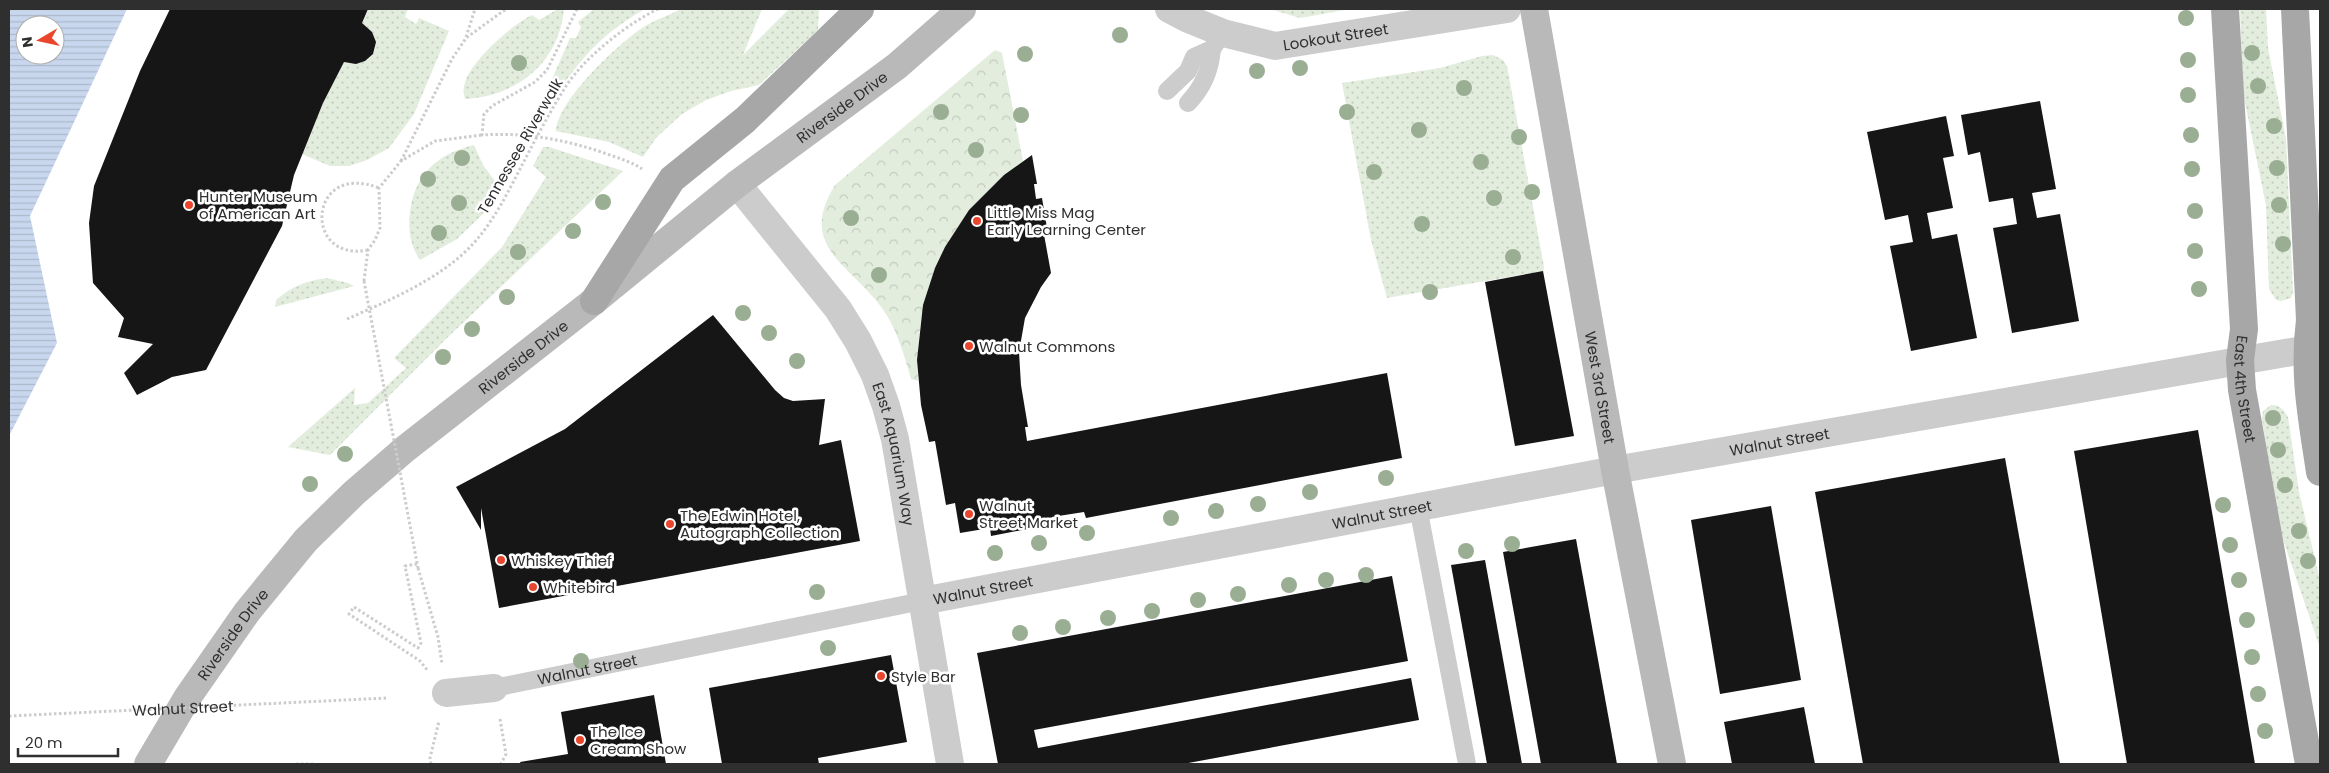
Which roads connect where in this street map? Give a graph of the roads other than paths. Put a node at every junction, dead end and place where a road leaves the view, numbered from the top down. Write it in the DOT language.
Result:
graph roads {
  1 [pos="860,9"];
  2 [pos="962,9"];
  3 [pos="1170,9"];
  4 [pos="1507,9"];
  5 [pos="1534,9"];
  6 [pos="2225,9"];
  7 [pos="2295,9"];
  8 [pos="1217,41"];
  9 [pos="1167,91"];
  10 [pos="1188,103"];
  11 [pos="737,184"];
  12 [pos="2313,243"];
  13 [pos="594,301"];
  14 [pos="2313,348"];
  15 [pos="2240,360"];
  16 [pos="1615,470"];
  17 [pos="2320,472"];
  18 [pos="1418,507"];
  19 [pos="922,601"];
  20 [pos="494,688"];
  21 [pos="446,693"];
  22 [pos="148,764"];
  23 [pos="950,764"];
  24 [pos="1466,764"];
  25 [pos="1672,764"];
  26 [pos="2309,764"];
  1 -- 13 [label="main road"];
  2 -- 11 [label="main road, Riverside Drive"];
  3 -- 8 [label="street, Lookout Street"];
  4 -- 8 [label="street, Lookout Street"];
  5 -- 16 [label="main road, West 3rd Street"];
  6 -- 15 [label="main road, East 4th Street"];
  7 -- 12 [label="main road"];
  8 -- 9 [label="lane"];
  8 -- 10 [label="lane"];
  11 -- 13 [label="main road, Riverside Drive"];
  11 -- 19 [label="street, East Aquarium Way"];
  12 -- 14 [label="main road"];
  13 -- 22 [label="main road, Riverside Drive"];
  14 -- 15 [label="street, Walnut Street"];
  14 -- 17 [label="main road"];
  15 -- 16 [label="street, Walnut Street"];
  15 -- 26 [label="main road, East 4th Street"];
  16 -- 18 [label="street, Walnut Street"];
  16 -- 25 [label="main road, West 3rd Street"];
  18 -- 19 [label="street, Walnut Street"];
  18 -- 24 [label="lane"];
  19 -- 20 [label="lane, Walnut Street"];
  19 -- 23 [label="street, East Aquarium Way"];
  20 -- 21 [label="street, Walnut Street"];
}
